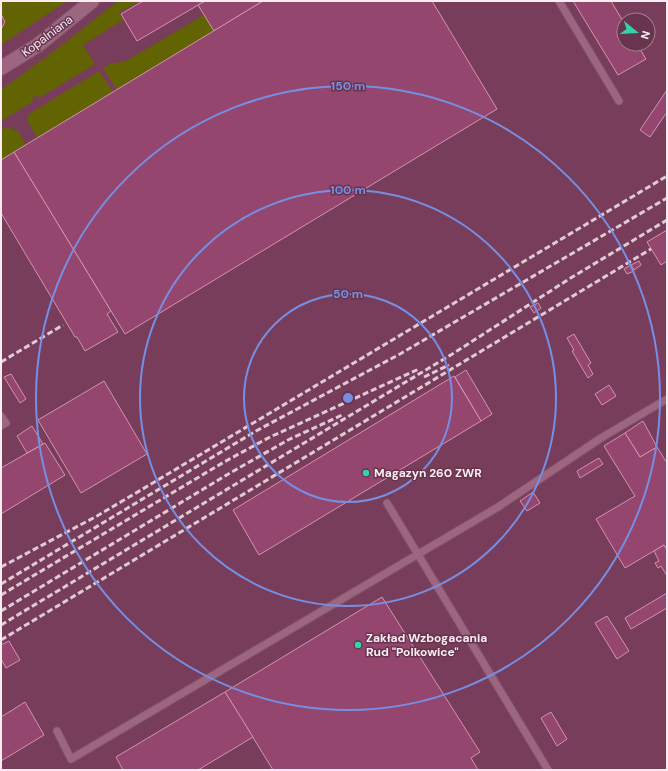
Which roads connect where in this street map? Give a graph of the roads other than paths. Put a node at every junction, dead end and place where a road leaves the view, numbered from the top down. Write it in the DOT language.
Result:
graph roads {
  1 [pos="92,1"];
  2 [pos="560,1"];
  3 [pos="1,68"];
  4 [pos="619,100"];
  5 [pos="667,399"];
  6 [pos="1,416"];
  7 [pos="1,426"];
  8 [pos="387,503"];
  9 [pos="418,553"];
  10 [pos="57,731"];
  11 [pos="548,770"];
  1 -- 3 [label="street, Kopalniana"];
  2 -- 4 [label="lane"];
  5 -- 9 [label="lane"];
  6 -- 7 [label="lane"];
  8 -- 9 [label="lane"];
  9 -- 10 [label="lane"];
  9 -- 11 [label="lane"];
}
